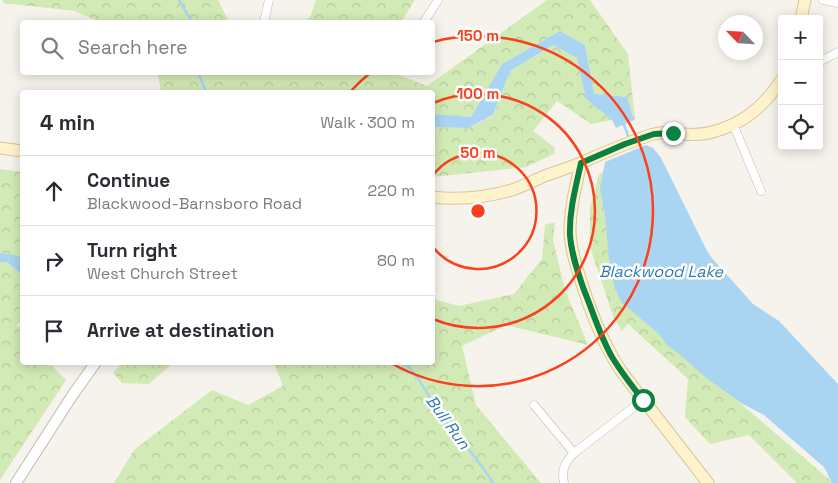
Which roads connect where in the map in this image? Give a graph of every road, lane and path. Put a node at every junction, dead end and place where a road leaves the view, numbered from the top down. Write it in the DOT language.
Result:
graph roads {
  1 [pos="269,0"];
  2 [pos="438,0"];
  3 [pos="805,0"];
  4 [pos="823,0"];
  5 [pos="838,3"];
  6 [pos="801,15"];
  7 [pos="264,20"];
  8 [pos="425,20"];
  9 [pos="838,52"];
  10 [pos="823,60"];
  11 [pos="778,85"];
  12 [pos="733,124"];
  13 [pos="0,148"];
  14 [pos="20,151"];
  15 [pos="581,163"];
  16 [pos="761,191"];
  17 [pos="435,197"];
  18 [pos="94,365"];
  19 [pos="643,400"];
  20 [pos="534,405"];
  21 [pos="574,453"];
  22 [pos="16,483"];
  23 [pos="564,483"];
  24 [pos="708,483"];
  1 -- 7 [label="street"];
  2 -- 8 [label="street"];
  3 -- 6 [label="main road"];
  4 -- 5 [label="street"];
  9 -- 10 [label="street"];
  11 -- 12 [label="main road"];
  12 -- 15 [label="main road"];
  12 -- 16 [label="street"];
  13 -- 14 [label="main road"];
  15 -- 17 [label="main road"];
  15 -- 19 [label="main road"];
  18 -- 22 [label="street"];
  19 -- 21 [label="street"];
  19 -- 24 [label="main road"];
  20 -- 21 [label="street"];
  21 -- 23 [label="street"];
}
